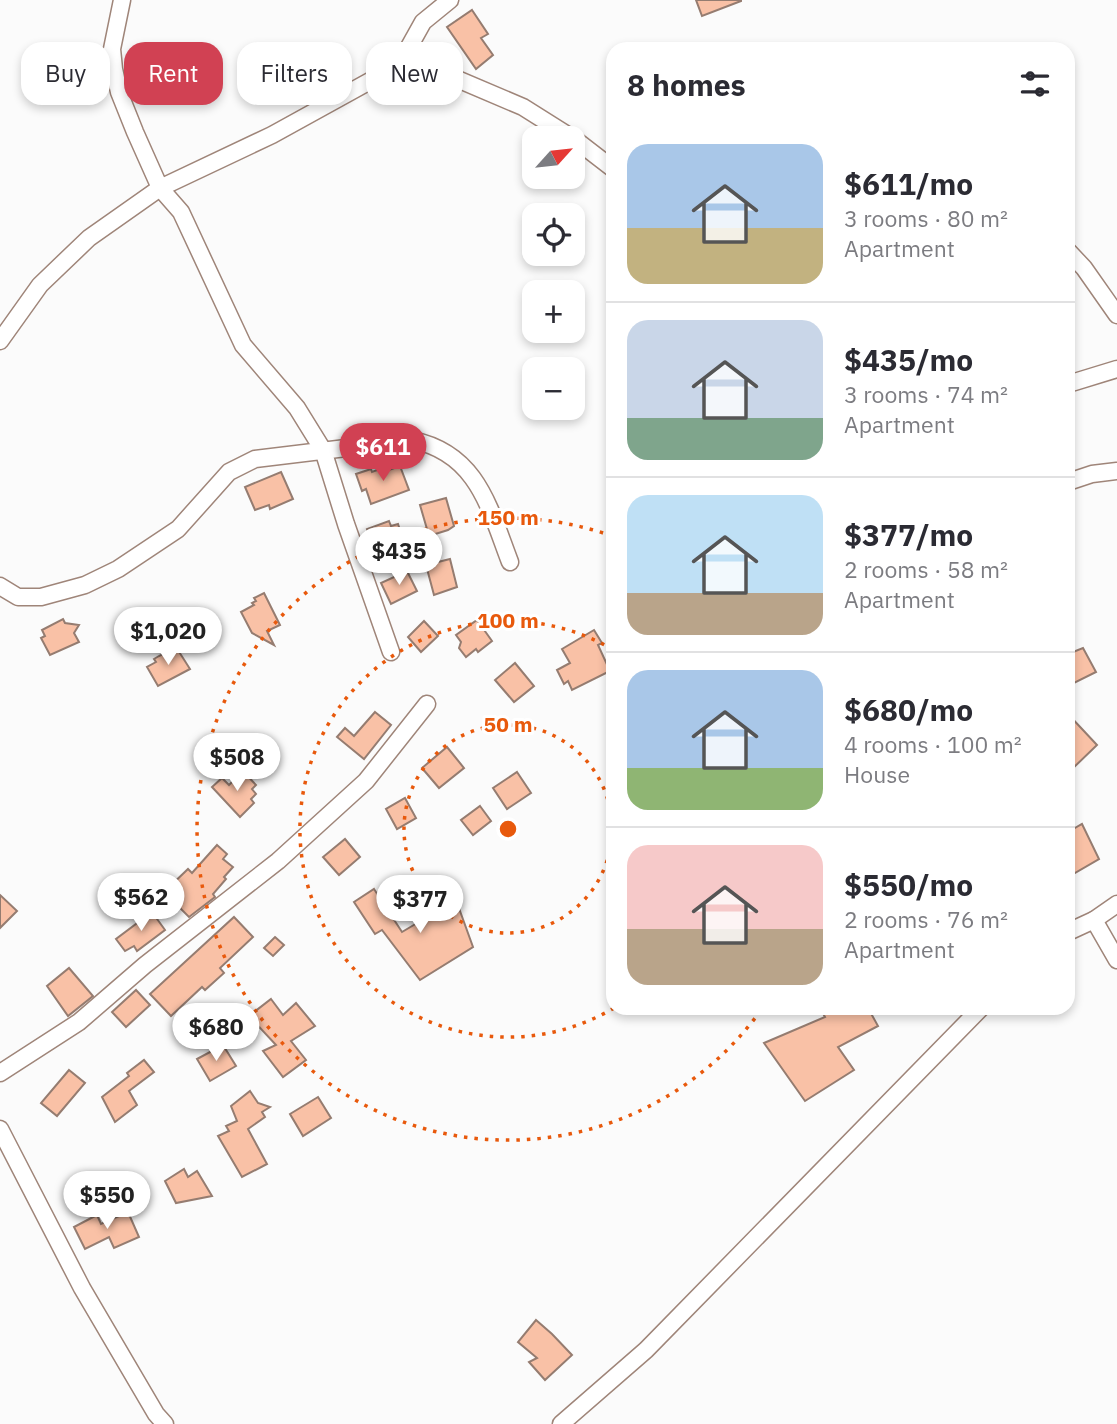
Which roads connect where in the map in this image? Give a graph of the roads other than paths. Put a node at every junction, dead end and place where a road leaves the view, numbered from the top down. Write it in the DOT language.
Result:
graph roads {
  1 [pos="122,0"];
  2 [pos="450,0"];
  3 [pos="412,42"];
  4 [pos="463,81"];
  5 [pos="366,83"];
  6 [pos="606,164"];
  7 [pos="160,188"];
  8 [pos="1075,258"];
  9 [pos="1117,315"];
  10 [pos="0,341"];
  11 [pos="1117,369"];
  12 [pos="1075,382"];
  13 [pos="323,450"];
  14 [pos="1117,471"];
  15 [pos="1075,480"];
  16 [pos="510,562"];
  17 [pos="0,586"];
  18 [pos="391,652"];
  19 [pos="427,704"];
  20 [pos="1117,904"];
  21 [pos="1094,920"];
  22 [pos="1075,929"];
  23 [pos="1117,960"];
  24 [pos="974,1015"];
  25 [pos="0,1073"];
  26 [pos="0,1129"];
  27 [pos="165,1424"];
  28 [pos="561,1424"];
  1 -- 7 [label="street"];
  2 -- 3 [label="street"];
  4 -- 6 [label="street"];
  5 -- 7 [label="street"];
  7 -- 10 [label="street"];
  7 -- 13 [label="street"];
  8 -- 9 [label="street"];
  11 -- 12 [label="street"];
  13 -- 16 [label="street"];
  13 -- 17 [label="street"];
  13 -- 18 [label="street"];
  14 -- 15 [label="street"];
  19 -- 25 [label="street"];
  20 -- 21 [label="street"];
  21 -- 22 [label="street"];
  21 -- 23 [label="street"];
  24 -- 28 [label="street"];
  26 -- 27 [label="street"];
}
